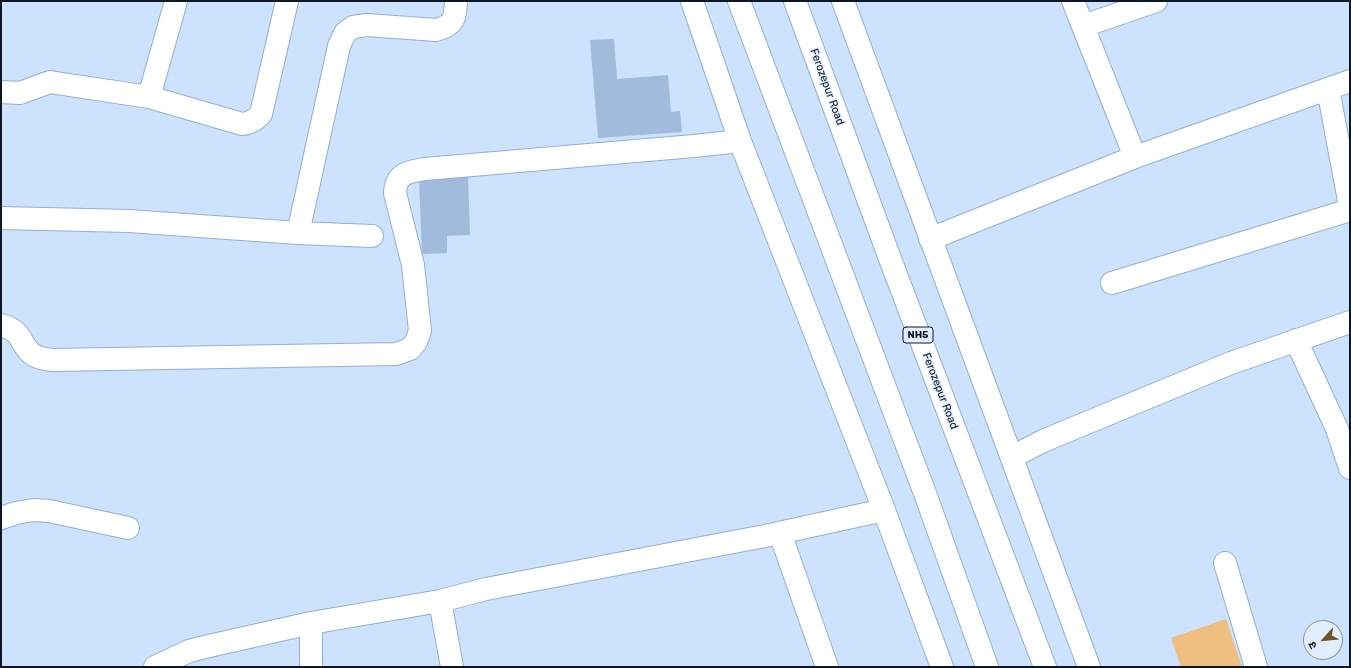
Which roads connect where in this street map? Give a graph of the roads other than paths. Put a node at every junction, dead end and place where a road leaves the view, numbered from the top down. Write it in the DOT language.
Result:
graph roads {
  1 [pos="176,1"];
  2 [pos="287,1"];
  3 [pos="456,1"];
  4 [pos="692,1"];
  5 [pos="739,1"];
  6 [pos="795,1"];
  7 [pos="843,1"];
  8 [pos="1074,1"];
  9 [pos="1156,1"];
  10 [pos="1083,26"];
  11 [pos="1350,81"];
  12 [pos="1328,89"];
  13 [pos="1,92"];
  14 [pos="150,98"];
  15 [pos="740,141"];
  16 [pos="1135,157"];
  17 [pos="1350,203"];
  18 [pos="1,218"];
  19 [pos="298,232"];
  20 [pos="372,236"];
  21 [pos="930,239"];
  22 [pos="1112,283"];
  23 [pos="1350,322"];
  24 [pos="1,326"];
  25 [pos="1296,340"];
  26 [pos="1012,456"];
  27 [pos="1350,468"];
  28 [pos="884,510"];
  29 [pos="1,518"];
  30 [pos="128,528"];
  31 [pos="780,533"];
  32 [pos="1225,563"];
  33 [pos="440,600"];
  34 [pos="311,623"];
  35 [pos="155,667"];
  36 [pos="311,667"];
  37 [pos="452,667"];
  38 [pos="827,667"];
  39 [pos="942,667"];
  40 [pos="987,667"];
  41 [pos="1045,667"];
  42 [pos="1089,667"];
  43 [pos="1256,667"];
  1 -- 14 [label="main road"];
  2 -- 14 [label="main road"];
  3 -- 19 [label="main road"];
  4 -- 15 [label="main road"];
  5 -- 40 [label="main road"];
  6 -- 41 [label="main road, Ferozepur Road / NH5"];
  7 -- 21 [label="main road"];
  8 -- 10 [label="main road"];
  9 -- 10 [label="main road"];
  10 -- 16 [label="main road"];
  11 -- 12 [label="main road"];
  12 -- 16 [label="main road"];
  12 -- 17 [label="main road"];
  13 -- 14 [label="main road"];
  15 -- 24 [label="main road"];
  15 -- 28 [label="main road"];
  16 -- 21 [label="main road"];
  17 -- 22 [label="main road"];
  18 -- 19 [label="main road"];
  19 -- 20 [label="main road"];
  21 -- 26 [label="main road"];
  23 -- 25 [label="main road"];
  25 -- 26 [label="main road"];
  25 -- 27 [label="main road"];
  26 -- 42 [label="main road"];
  28 -- 31 [label="main road"];
  28 -- 39 [label="main road"];
  29 -- 30 [label="main road"];
  31 -- 33 [label="main road"];
  31 -- 38 [label="main road"];
  32 -- 43 [label="main road"];
  33 -- 34 [label="main road"];
  33 -- 37 [label="main road"];
  34 -- 35 [label="main road"];
  34 -- 36 [label="main road"];
}
